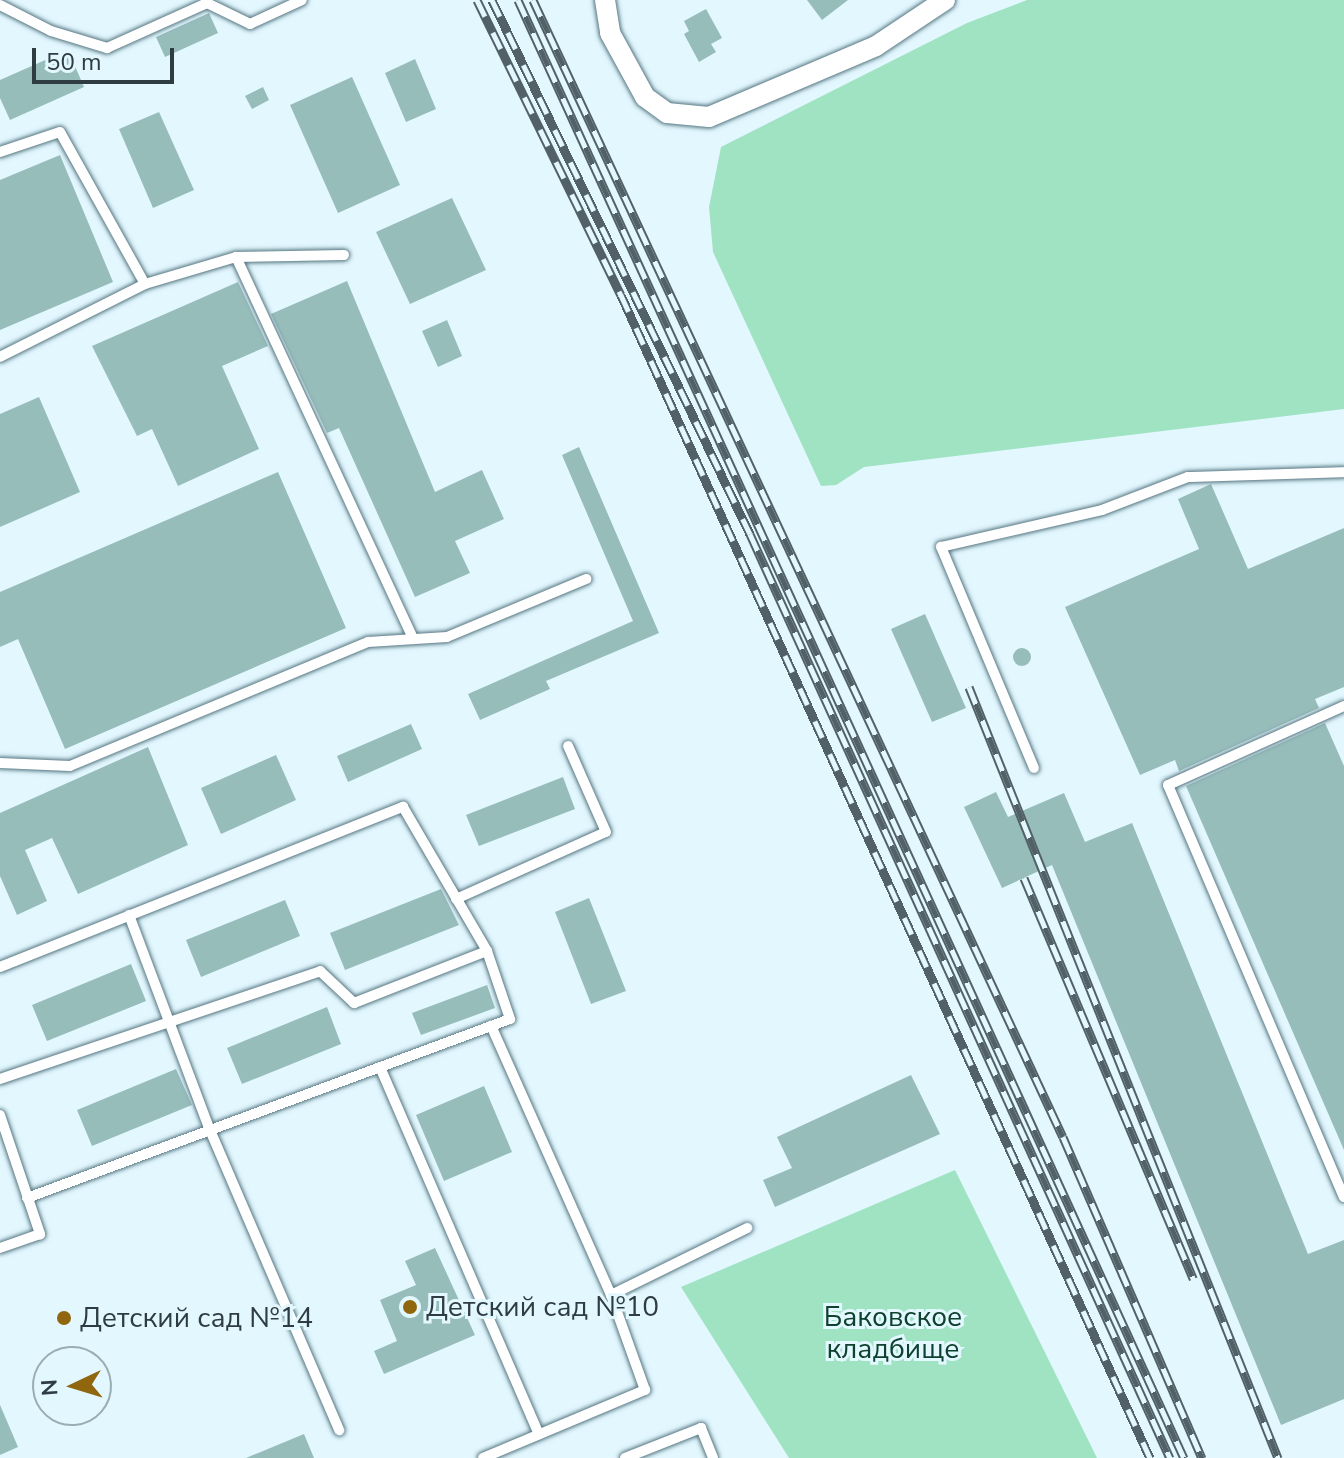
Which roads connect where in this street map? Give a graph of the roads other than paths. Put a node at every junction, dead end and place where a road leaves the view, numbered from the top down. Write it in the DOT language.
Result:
graph roads {
  1 [pos="8,0"];
  2 [pos="302,0"];
  3 [pos="605,0"];
  4 [pos="945,0"];
  5 [pos="206,2"];
  6 [pos="0,4"];
  7 [pos="0,152"];
  8 [pos="344,255"];
  9 [pos="236,257"];
  10 [pos="145,284"];
  11 [pos="0,357"];
  12 [pos="1344,472"];
  13 [pos="586,579"];
  14 [pos="413,639"];
  15 [pos="1344,706"];
  16 [pos="568,746"];
  17 [pos="0,763"];
  18 [pos="1034,768"];
  19 [pos="456,899"];
  20 [pos="129,915"];
  21 [pos="487,951"];
  22 [pos="0,967"];
  23 [pos="169,1022"];
  24 [pos="491,1026"];
  25 [pos="380,1067"];
  26 [pos="0,1079"];
  27 [pos="0,1115"];
  28 [pos="3,1129"];
  29 [pos="210,1130"];
  30 [pos="1344,1197"];
  31 [pos="27,1198"];
  32 [pos="747,1228"];
  33 [pos="0,1248"];
  34 [pos="611,1295"];
  35 [pos="339,1430"];
  36 [pos="539,1434"];
  37 [pos="483,1458"];
  38 [pos="625,1458"];
  39 [pos="713,1458"];
  1 -- 6 [label="lane"];
  2 -- 5 [label="lane"];
  3 -- 4 [label="street"];
  5 -- 6 [label="lane"];
  7 -- 10 [label="lane"];
  8 -- 9 [label="lane"];
  9 -- 10 [label="lane"];
  9 -- 14 [label="lane"];
  10 -- 11 [label="lane"];
  12 -- 18 [label="lane"];
  13 -- 14 [label="lane"];
  14 -- 17 [label="lane"];
  15 -- 30 [label="lane"];
  16 -- 19 [label="lane"];
  19 -- 20 [label="lane"];
  19 -- 21 [label="lane"];
  20 -- 22 [label="lane"];
  20 -- 23 [label="lane"];
  21 -- 23 [label="lane"];
  21 -- 24 [label="lane"];
  23 -- 26 [label="lane"];
  23 -- 29 [label="lane"];
  24 -- 25 [label="lane"];
  24 -- 34 [label="lane"];
  25 -- 29 [label="lane"];
  25 -- 36 [label="lane"];
  27 -- 28 [label="lane"];
  28 -- 31 [label="lane"];
  29 -- 31 [label="lane"];
  29 -- 35 [label="lane"];
  31 -- 33 [label="lane"];
  32 -- 34 [label="lane"];
  34 -- 36 [label="lane"];
  36 -- 37 [label="lane"];
  38 -- 39 [label="lane"];
}
